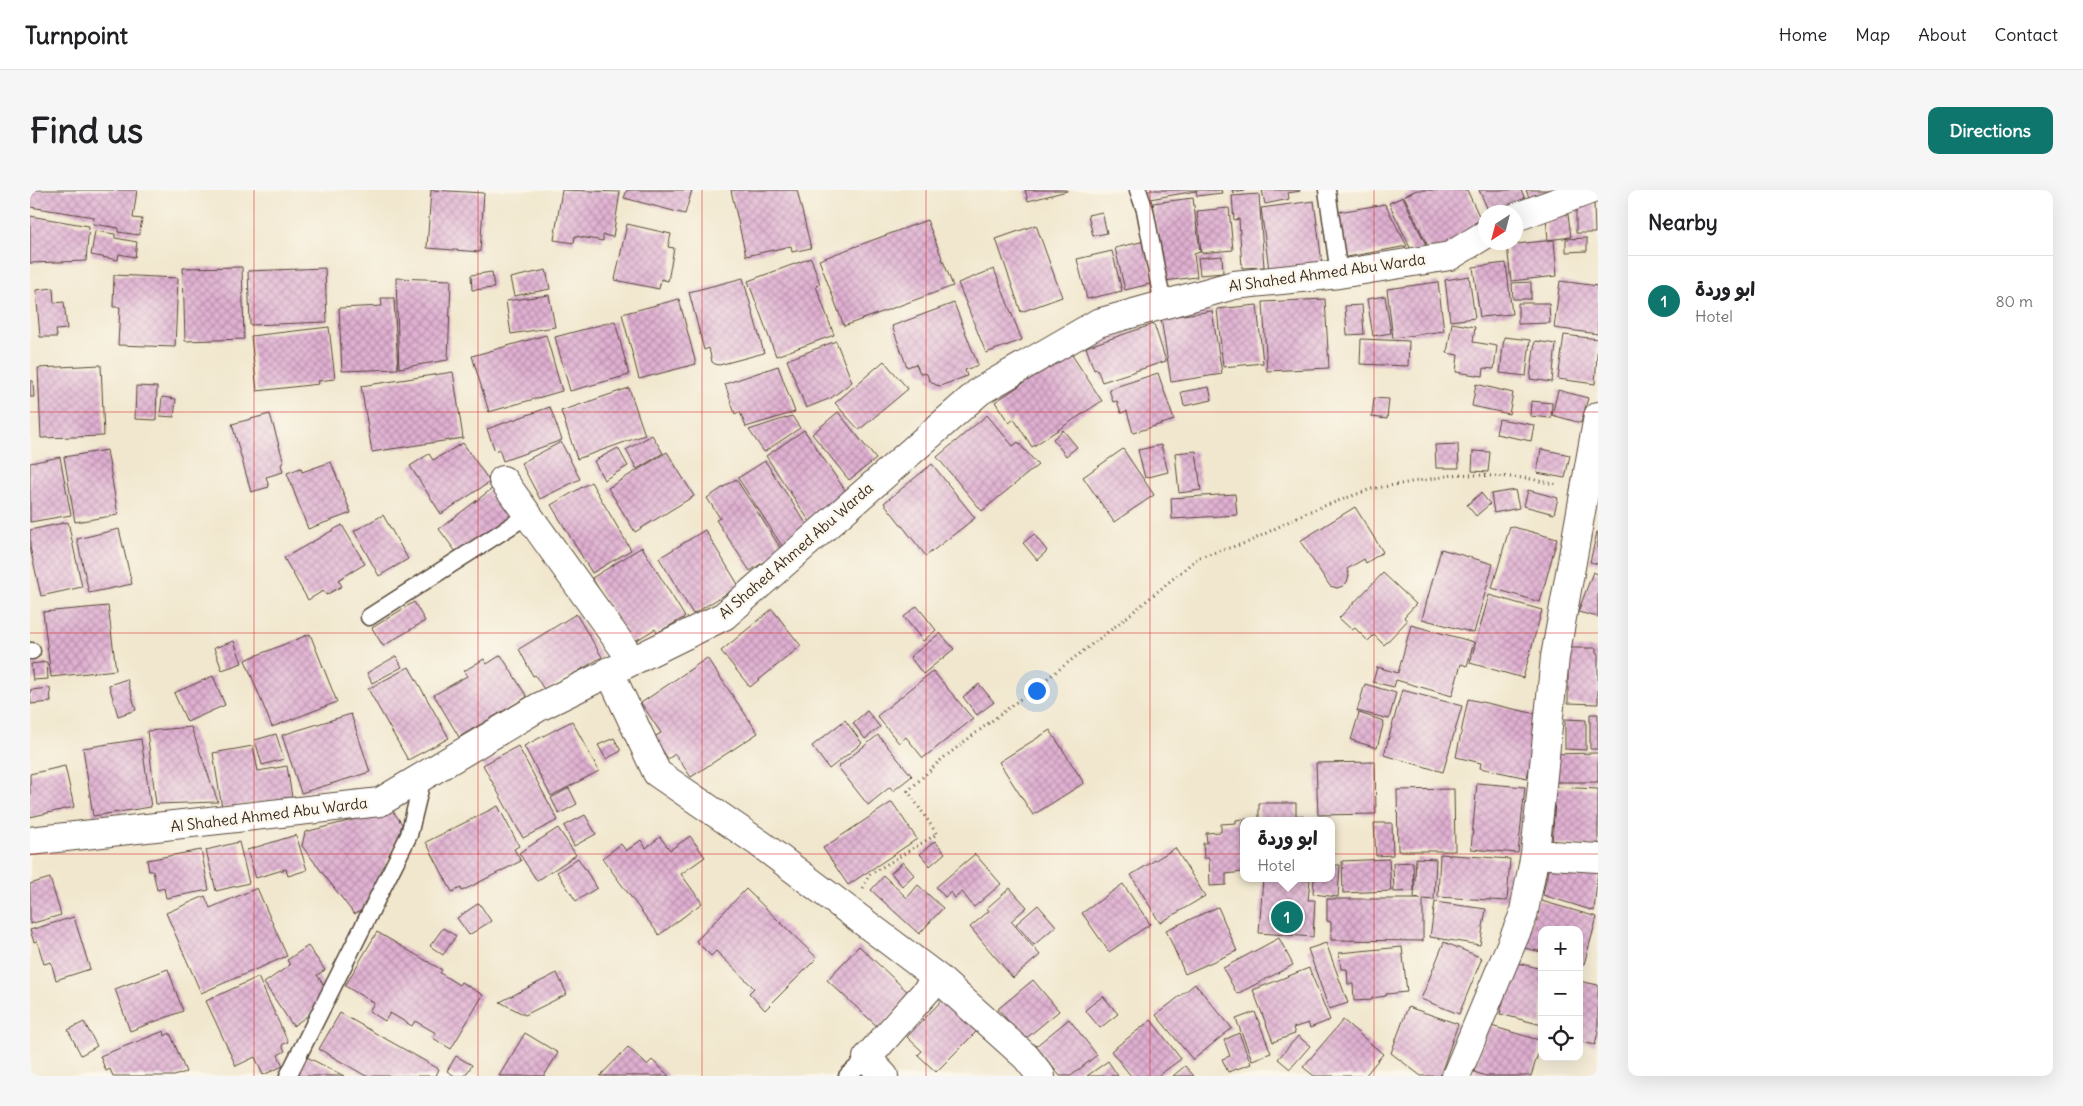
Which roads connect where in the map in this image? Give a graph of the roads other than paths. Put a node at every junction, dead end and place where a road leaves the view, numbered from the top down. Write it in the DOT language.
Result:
graph roads {
  1 [pos="1138,190"];
  2 [pos="1327,190"];
  3 [pos="1590,190"];
  4 [pos="1523,214"];
  5 [pos="1478,239"];
  6 [pos="1340,274"];
  7 [pos="1163,305"];
  8 [pos="1598,416"];
  9 [pos="503,480"];
  10 [pos="528,515"];
  11 [pos="369,617"];
  12 [pos="620,665"];
  13 [pos="423,777"];
  14 [pos="30,841"];
  15 [pos="1535,854"];
  16 [pos="1598,858"];
  17 [pos="938,978"];
  18 [pos="866,1070"];
  19 [pos="288,1076"];
  20 [pos="1041,1076"];
  21 [pos="1456,1076"];
  1 -- 7 [label="lane"];
  2 -- 6 [label="lane"];
  3 -- 4 [label="street"];
  5 -- 6 [label="street, Al Shahed Ahmed Abu Warda"];
  6 -- 7 [label="street, Al Shahed Ahmed Abu Warda"];
  7 -- 12 [label="street, Al Shahed Ahmed Abu Warda"];
  8 -- 15 [label="street"];
  9 -- 10 [label="street"];
  10 -- 11 [label="lane"];
  10 -- 12 [label="street"];
  12 -- 13 [label="street, Al Shahed Ahmed Abu Warda"];
  12 -- 17 [label="street"];
  13 -- 14 [label="street, Al Shahed Ahmed Abu Warda"];
  13 -- 19 [label="lane"];
  15 -- 16 [label="street"];
  15 -- 21 [label="street"];
  17 -- 18 [label="street"];
  17 -- 20 [label="street"];
}
